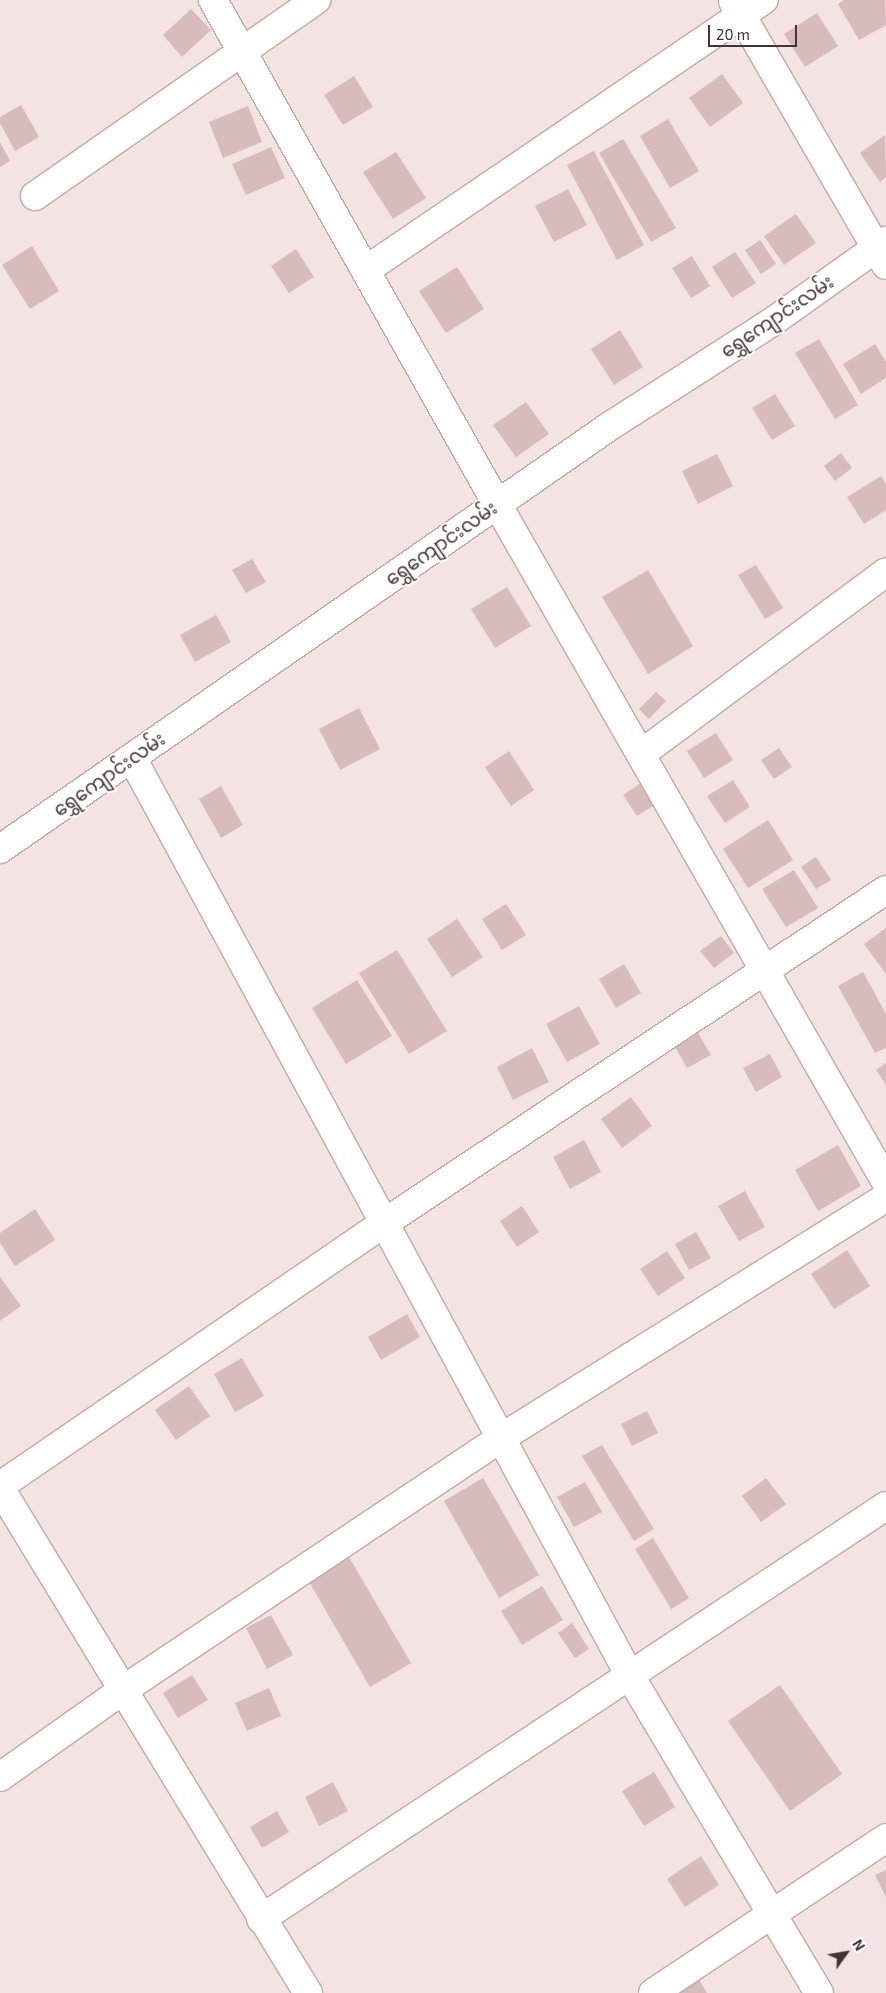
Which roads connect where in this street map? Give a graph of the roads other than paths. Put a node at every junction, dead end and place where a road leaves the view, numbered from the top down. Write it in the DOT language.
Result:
graph roads {
  1 [pos="213,0"];
  2 [pos="316,0"];
  3 [pos="764,0"];
  4 [pos="737,8"];
  5 [pos="244,52"];
  6 [pos="35,196"];
  7 [pos="883,251"];
  8 [pos="366,270"];
  9 [pos="497,504"];
  10 [pos="886,572"];
  11 [pos="641,754"];
  12 [pos="132,758"];
  13 [pos="0,850"];
  14 [pos="886,890"];
  15 [pos="765,971"];
  16 [pos="886,1182"];
  17 [pos="886,1197"];
  18 [pos="384,1223"];
  19 [pos="501,1438"];
  20 [pos="0,1487"];
  21 [pos="886,1506"];
  22 [pos="630,1676"];
  23 [pos="123,1690"];
  24 [pos="0,1777"];
  25 [pos="886,1838"];
  26 [pos="772,1914"];
  27 [pos="261,1919"];
  28 [pos="308,1993"];
  29 [pos="652,1993"];
  30 [pos="819,1993"];
  1 -- 5 [label="street"];
  2 -- 5 [label="street"];
  3 -- 4 [label="street"];
  4 -- 7 [label="street"];
  4 -- 8 [label="street"];
  5 -- 6 [label="street"];
  5 -- 8 [label="street"];
  7 -- 9 [label="street, ရွှေကျောင်းလမ်း"];
  8 -- 9 [label="street"];
  9 -- 11 [label="street"];
  9 -- 12 [label="street, ရွှေကျောင်းလမ်း"];
  10 -- 11 [label="street"];
  11 -- 15 [label="street"];
  12 -- 13 [label="street, ရွှေကျောင်းလမ်း"];
  12 -- 18 [label="street"];
  14 -- 15 [label="street"];
  15 -- 16 [label="street"];
  15 -- 18 [label="street"];
  17 -- 19 [label="street"];
  18 -- 19 [label="street"];
  18 -- 20 [label="street"];
  19 -- 22 [label="street"];
  19 -- 23 [label="street"];
  20 -- 23 [label="street"];
  21 -- 22 [label="street"];
  22 -- 26 [label="street"];
  22 -- 27 [label="street"];
  23 -- 24 [label="street"];
  23 -- 27 [label="street"];
  25 -- 26 [label="street"];
  26 -- 29 [label="street"];
  26 -- 30 [label="street"];
  27 -- 28 [label="street"];
}
